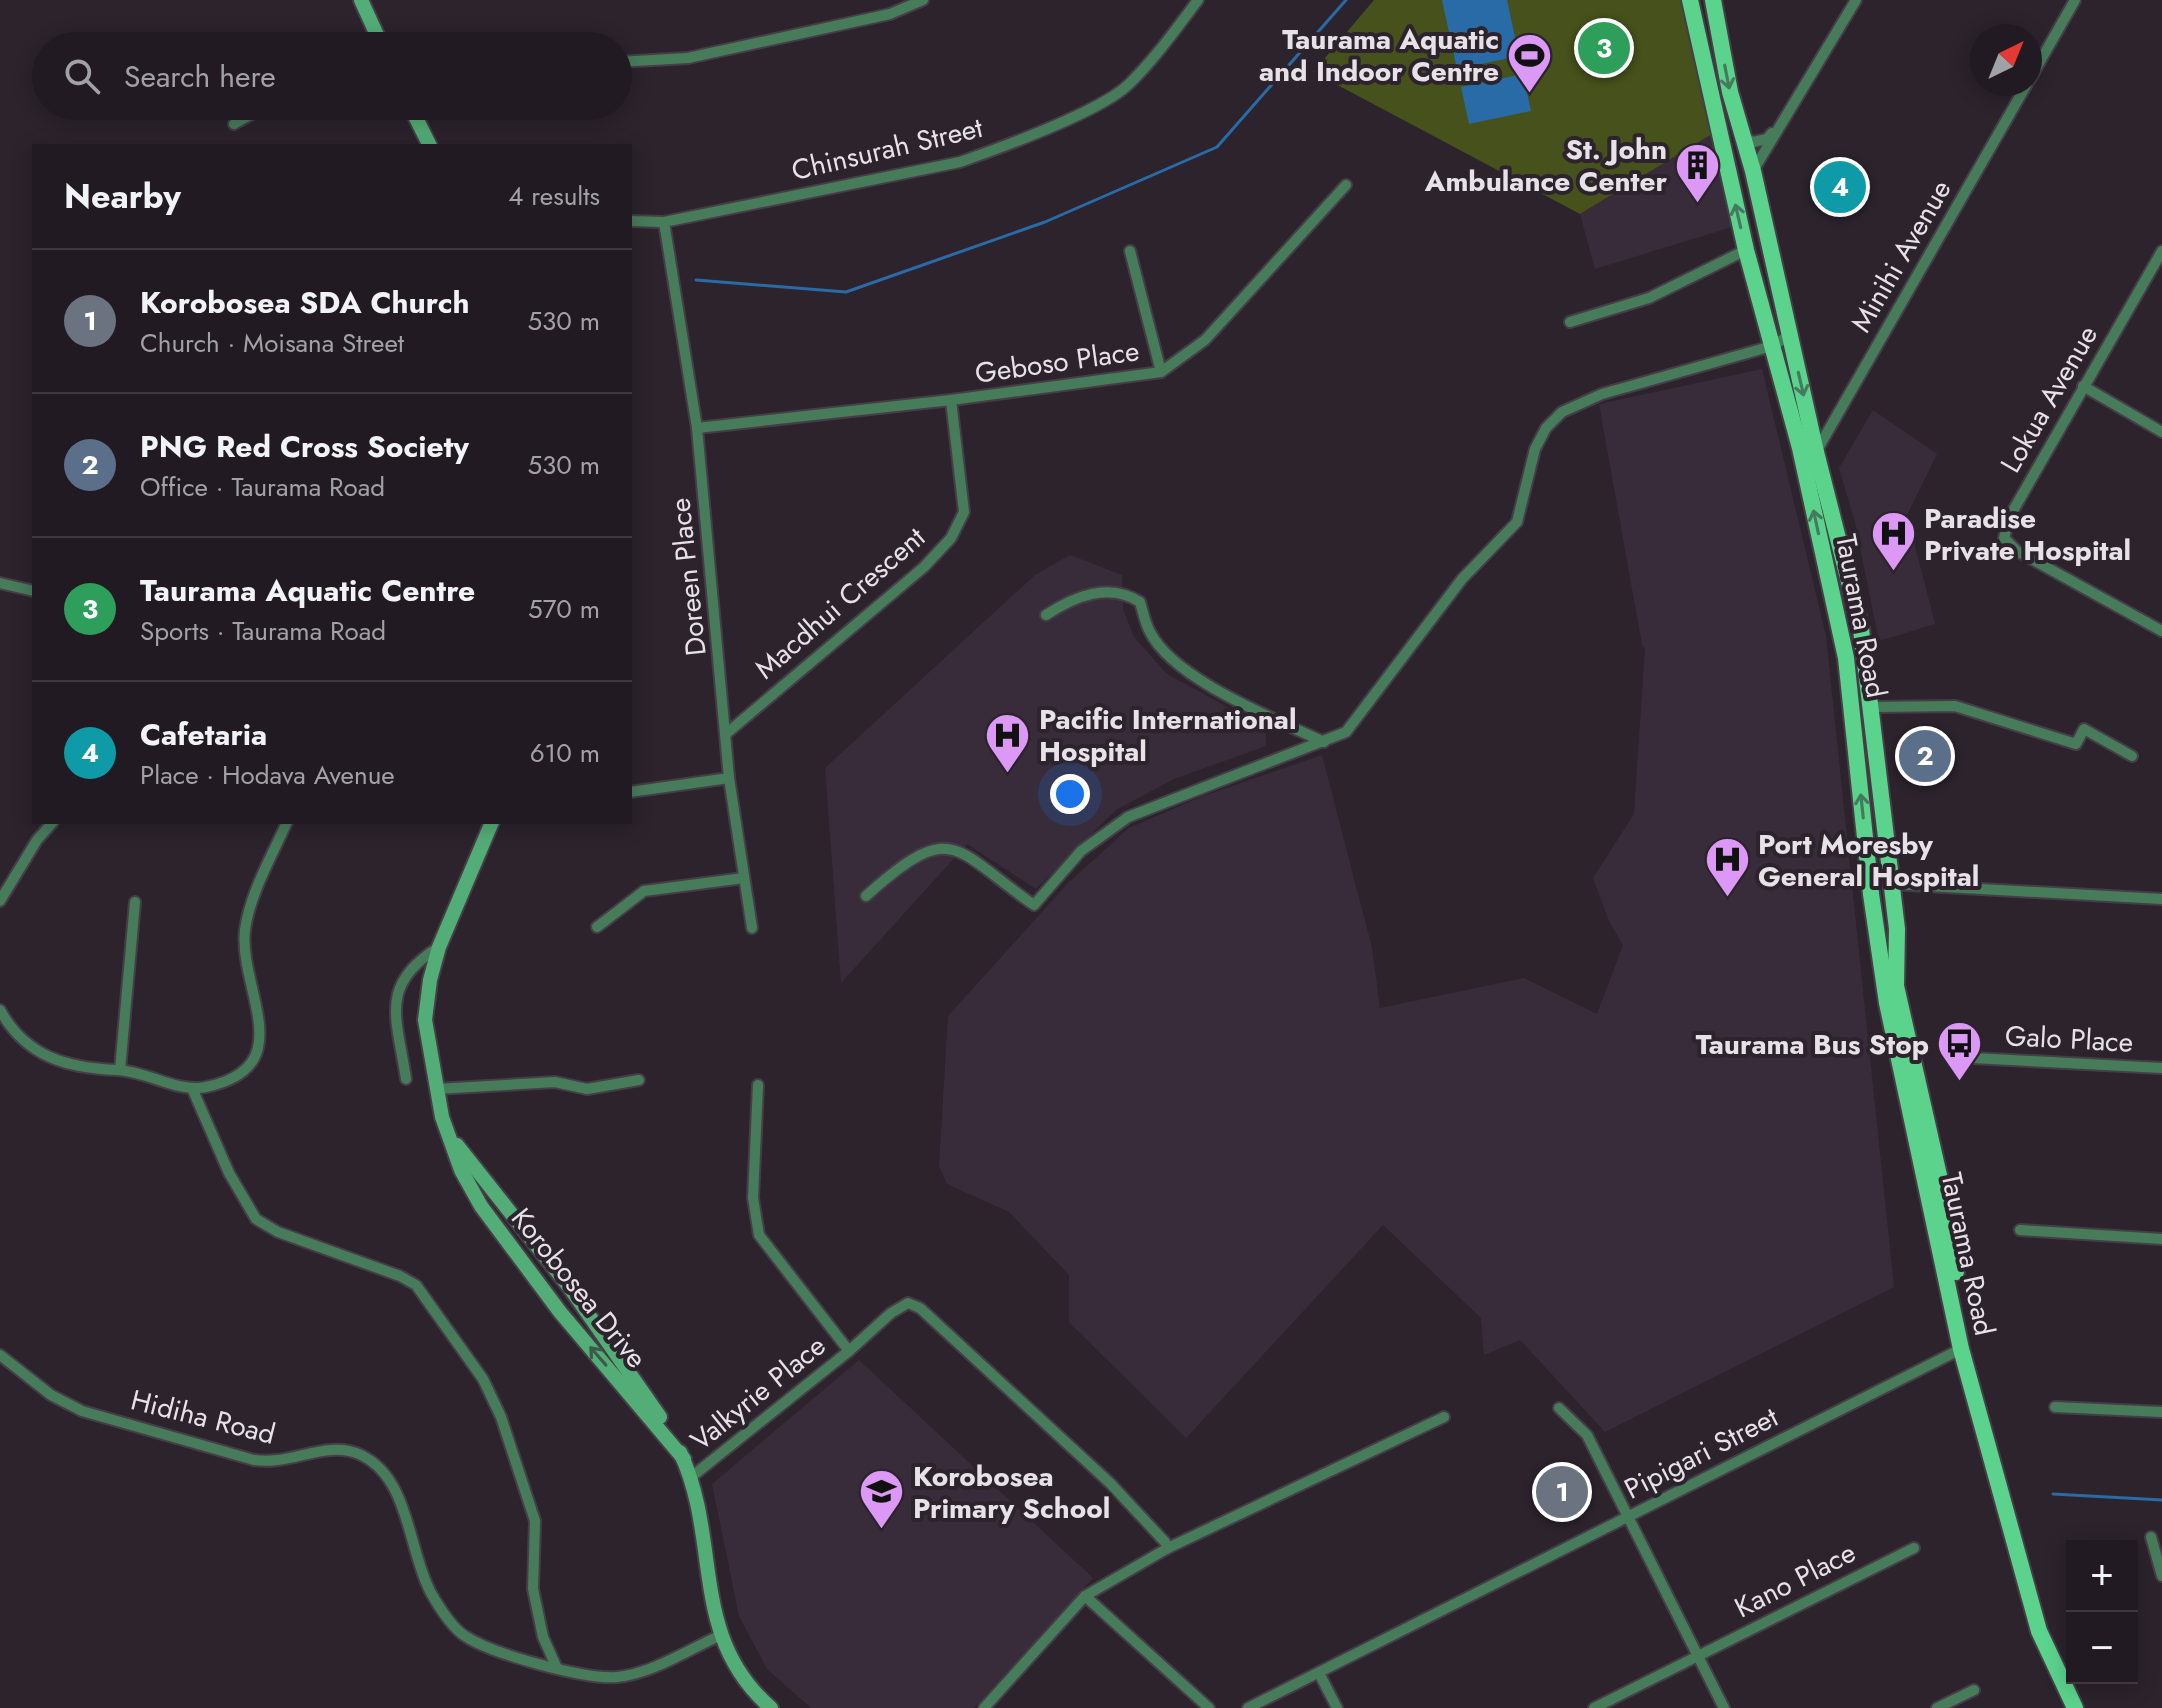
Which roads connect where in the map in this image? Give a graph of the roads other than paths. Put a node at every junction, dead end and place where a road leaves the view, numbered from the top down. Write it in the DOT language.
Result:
graph roads {
  1 [pos="361,0"];
  2 [pos="923,0"];
  3 [pos="1198,0"];
  4 [pos="1690,0"];
  5 [pos="1713,0"];
  6 [pos="1856,0"];
  7 [pos="2075,0"];
  8 [pos="376,32"];
  9 [pos="2042,58"];
  10 [pos="632,61"];
  11 [pos="2020,96"];
  12 [pos="241,120"];
  13 [pos="417,120"];
  14 [pos="234,124"];
  15 [pos="1779,128"];
  16 [pos="1743,137"];
  17 [pos="429,144"];
  18 [pos="1754,176"];
  19 [pos="1346,185"];
  20 [pos="1731,186"];
  21 [pos="632,221"];
  22 [pos="664,222"];
  23 [pos="1746,250"];
  24 [pos="1130,251"];
  25 [pos="2162,251"];
  26 [pos="1570,322"];
  27 [pos="1790,335"];
  28 [pos="1772,346"];
  29 [pos="1161,372"];
  30 [pos="2083,386"];
  31 [pos="951,400"];
  32 [pos="697,428"];
  33 [pos="2162,432"];
  34 [pos="1816,452"];
  35 [pos="0,583"];
  36 [pos="32,591"];
  37 [pos="1046,615"];
  38 [pos="2162,631"];
  39 [pos="1873,707"];
  40 [pos="727,733"];
  41 [pos="1324,742"];
  42 [pos="2132,756"];
  43 [pos="729,778"];
  44 [pos="632,792"];
  45 [pos="51,824"];
  46 [pos="286,824"];
  47 [pos="491,824"];
  48 [pos="744,878"];
  49 [pos="1892,884"];
  50 [pos="866,896"];
  51 [pos="2162,899"];
  52 [pos="0,901"];
  53 [pos="135,902"];
  54 [pos="597,927"];
  55 [pos="752,928"];
  56 [pos="439,947"];
  57 [pos="0,1010"];
  58 [pos="1973,1058"];
  59 [pos="2162,1068"];
  60 [pos="120,1070"];
  61 [pos="406,1079"];
  62 [pos="639,1080"];
  63 [pos="758,1085"];
  64 [pos="192,1088"];
  65 [pos="436,1089"];
  66 [pos="451,1139"];
  67 [pos="2020,1230"];
  68 [pos="2162,1239"];
  69 [pos="1961,1349"];
  70 [pos="849,1351"];
  71 [pos="0,1355"];
  72 [pos="2055,1407"];
  73 [pos="1559,1408"];
  74 [pos="2162,1412"];
  75 [pos="1444,1417"];
  76 [pos="684,1459"];
  77 [pos="690,1478"];
  78 [pos="1627,1517"];
  79 [pos="2151,1537"];
  80 [pos="1168,1548"];
  81 [pos="1914,1548"];
  82 [pos="2162,1576"];
  83 [pos="1085,1596"];
  84 [pos="719,1636"];
  85 [pos="1697,1656"];
  86 [pos="556,1666"];
  87 [pos="1319,1673"];
  88 [pos="1974,1690"];
  89 [pos="771,1708"];
  90 [pos="984,1708"];
  91 [pos="1209,1708"];
  92 [pos="1248,1708"];
  93 [pos="1337,1708"];
  94 [pos="1594,1708"];
  95 [pos="1724,1708"];
  96 [pos="1937,1708"];
  97 [pos="2075,1708"];
  98 [pos="2085,1708"];
  1 -- 8 [label="main road"];
  2 -- 10 [label="street"];
  3 -- 22 [label="street, Chinsurah Street"];
  4 -- 20 [label="main road, Taurama Road"];
  5 -- 16 [label="main road, Taurama Road, one-way"];
  6 -- 15 [label="street"];
  7 -- 9 [label="street"];
  11 -- 34 [label="street, Minihi Avenue"];
  12 -- 14 [label="street"];
  13 -- 17 [label="main road"];
  15 -- 16 [label="street"];
  15 -- 18 [label="street"];
  16 -- 18 [label="main road, Taurama Road"];
  18 -- 20 [label="main road"];
  18 -- 27 [label="main road, Taurama Road"];
  19 -- 29 [label="street, Geboso Place"];
  23 -- 20 [label="main road, Taurama Road, one-way"];
  21 -- 22 [label="street, Chinsurah Street"];
  22 -- 32 [label="street, Doreen Place"];
  23 -- 26 [label="street"];
  23 -- 28 [label="main road, Taurama Road"];
  24 -- 29 [label="street"];
  25 -- 30 [label="street, Lokua Avenue"];
  27 -- 28 [label="street"];
  27 -- 34 [label="main road, Taurama Road, one-way"];
  28 -- 41 [label="street"];
  69 -- 28 [label="main road, Taurama Road, one-way"];
  29 -- 31 [label="street, Geboso Place"];
  30 -- 33 [label="street"];
  30 -- 38 [label="street, Lokua Avenue"];
  31 -- 32 [label="street, Geboso Place"];
  31 -- 40 [label="street, Macdhui Crescent"];
  32 -- 40 [label="street, Doreen Place"];
  34 -- 39 [label="main road, Taurama Road"];
  35 -- 36 [label="street"];
  37 -- 41 [label="street"];
  39 -- 42 [label="street"];
  39 -- 49 [label="main road, Taurama Road"];
  40 -- 43 [label="street, Doreen Place"];
  41 -- 50 [label="street"];
  43 -- 44 [label="street"];
  43 -- 48 [label="street, Doreen Place"];
  45 -- 52 [label="street"];
  46 -- 64 [label="street"];
  47 -- 56 [label="main road, Korobosea Drive"];
  48 -- 54 [label="street"];
  48 -- 55 [label="street, Doreen Place"];
  49 -- 51 [label="street"];
  49 -- 98 [label="main road, Taurama Road"];
  53 -- 60 [label="street"];
  56 -- 61 [label="street"];
  56 -- 65 [label="main road, Korobosea Drive"];
  57 -- 60 [label="street"];
  58 -- 59 [label="street, Galo Place"];
  60 -- 64 [label="street"];
  62 -- 65 [label="street"];
  63 -- 70 [label="street, Valkyrie Place"];
  64 -- 86 [label="street"];
  65 -- 66 [label="main road, Korobosea Drive"];
  66 -- 76 [label="main road, Korobosea Drive"];
  76 -- 66 [label="main road, Korobosea Drive, one-way"];
  67 -- 68 [label="street"];
  69 -- 78 [label="street, Pipigari Street"];
  69 -- 97 [label="main road, Taurama Road"];
  70 -- 77 [label="street, Valkyrie Place"];
  70 -- 80 [label="street"];
  71 -- 86 [label="street, Hidiha Road"];
  72 -- 74 [label="street"];
  73 -- 78 [label="street"];
  75 -- 80 [label="street"];
  76 -- 77 [label="main road, Korobosea Drive"];
  77 -- 84 [label="main road, Korobosea Drive"];
  78 -- 85 [label="street"];
  78 -- 87 [label="street, Pipigari Street"];
  79 -- 82 [label="street"];
  80 -- 83 [label="street"];
  81 -- 85 [label="street, Kano Place"];
  83 -- 90 [label="street"];
  83 -- 91 [label="street"];
  84 -- 86 [label="street, Hidiha Road"];
  84 -- 89 [label="main road, Korobosea Drive"];
  85 -- 94 [label="street, Kano Place"];
  85 -- 95 [label="street"];
  87 -- 92 [label="street, Pipigari Street"];
  87 -- 93 [label="street"];
  88 -- 96 [label="street"];
}
